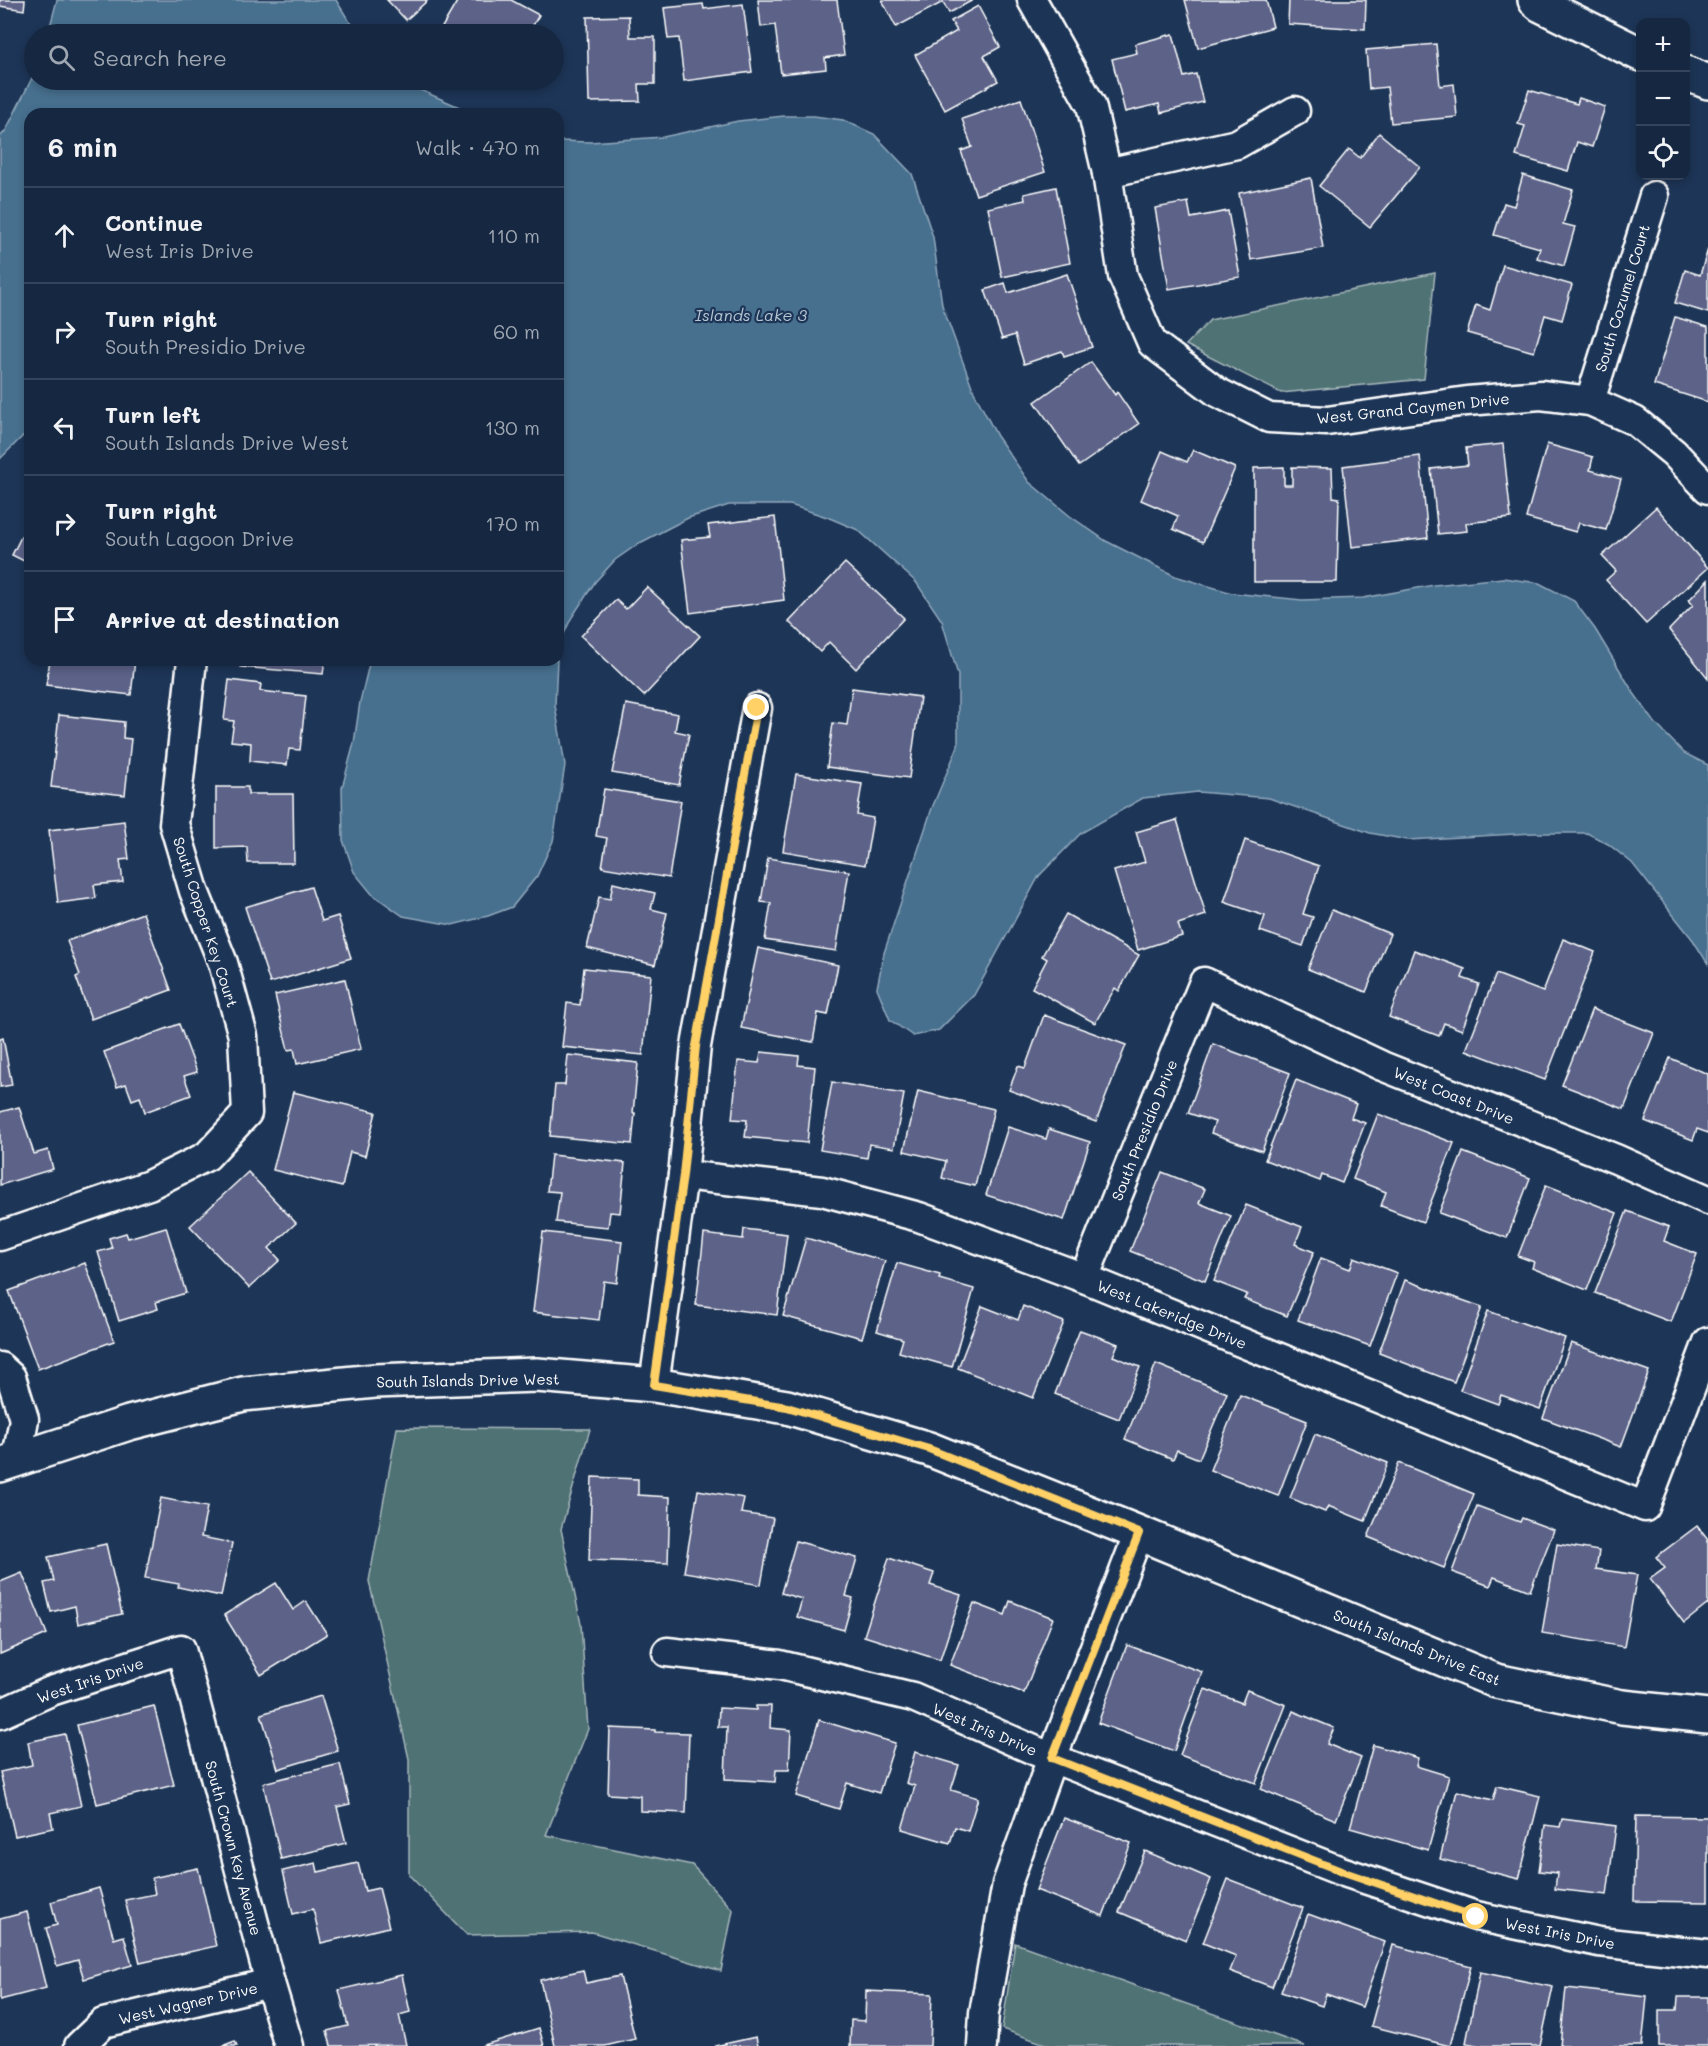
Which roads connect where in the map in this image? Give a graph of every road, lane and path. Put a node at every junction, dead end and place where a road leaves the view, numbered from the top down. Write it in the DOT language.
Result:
graph roads {
  1 [pos="1032,0"];
  2 [pos="1535,0"];
  3 [pos="1636,52"];
  4 [pos="1690,75"];
  5 [pos="1708,82"];
  6 [pos="1295,111"];
  7 [pos="1107,173"];
  8 [pos="1654,195"];
  9 [pos="1590,401"];
  10 [pos="1708,489"];
  11 [pos="191,666"];
  12 [pos="757,708"];
  13 [pos="1204,982"];
  14 [pos="683,1175"];
  15 [pos="1708,1200"];
  16 [pos="0,1236"];
  17 [pos="1084,1278"];
  18 [pos="1708,1342"];
  19 [pos="0,1367"];
  20 [pos="654,1385"];
  21 [pos="6,1455"];
  22 [pos="1139,1533"];
  23 [pos="181,1649"];
  24 [pos="667,1652"];
  25 [pos="0,1714"];
  26 [pos="1708,1716"];
  27 [pos="1052,1758"];
  28 [pos="1708,1954"];
  29 [pos="270,1983"];
  30 [pos="79,2046"];
  31 [pos="289,2046"];
  32 [pos="982,2046"];
  1 -- 7 [label="street, West Grand Caymen Drive"];
  2 -- 3 [label="street"];
  4 -- 5 [label="street"];
  6 -- 7 [label="street"];
  7 -- 9 [label="street, West Grand Caymen Drive"];
  8 -- 9 [label="street, South Cozumel Court"];
  9 -- 10 [label="street, West Grand Caymen Drive"];
  11 -- 16 [label="street, South Copper Key Court"];
  12 -- 14 [label="street"];
  13 -- 15 [label="street, West Coast Drive"];
  13 -- 17 [label="street, South Presidio Drive"];
  14 -- 17 [label="street, West Lakeridge Drive"];
  14 -- 20 [label="street"];
  17 -- 18 [label="street, West Lakeridge Drive"];
  19 -- 21 [label="street"];
  20 -- 21 [label="street, South Islands Drive West"];
  20 -- 22 [label="street, South Islands Drive West"];
  22 -- 26 [label="street, South Islands Drive East"];
  22 -- 27 [label="street"];
  23 -- 25 [label="street, West Iris Drive"];
  23 -- 29 [label="street, South Crown Key Avenue"];
  24 -- 27 [label="street, West Iris Drive"];
  27 -- 28 [label="street, West Iris Drive"];
  27 -- 32 [label="street"];
  29 -- 30 [label="street, West Wagner Drive"];
  29 -- 31 [label="street, South Crown Key Avenue"];
}
